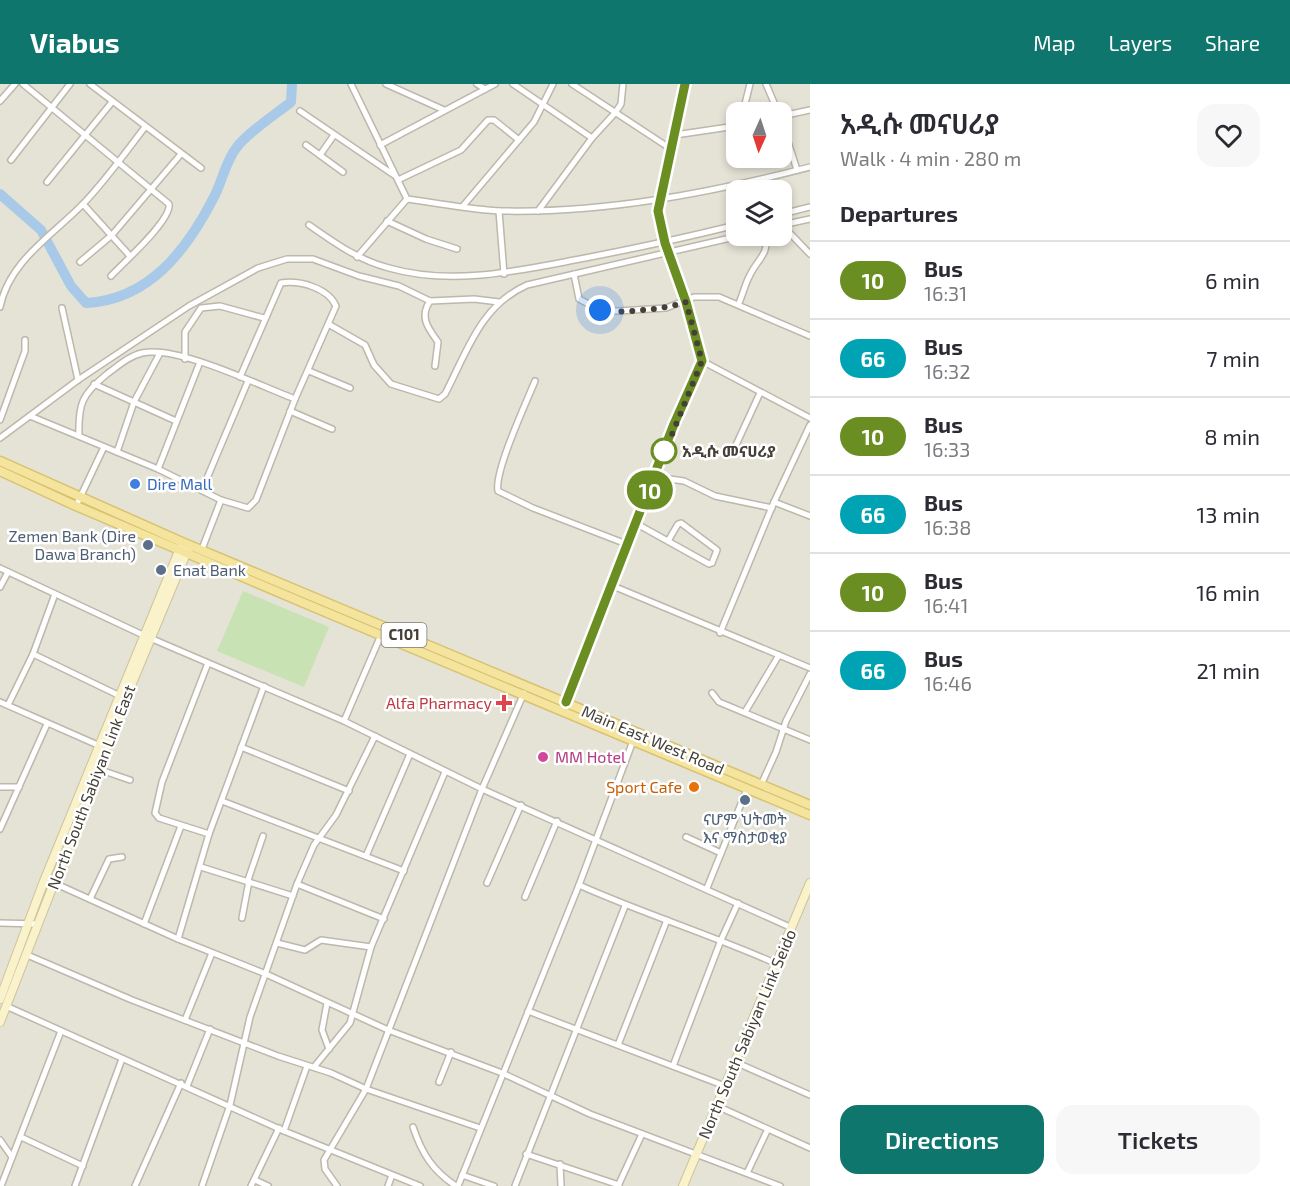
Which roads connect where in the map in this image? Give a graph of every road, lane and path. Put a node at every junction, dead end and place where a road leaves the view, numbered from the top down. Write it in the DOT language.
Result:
graph roads {
  1 [pos="15,84"];
  2 [pos="23,84"];
  3 [pos="70,84"];
  4 [pos="90,84"];
  5 [pos="351,84"];
  6 [pos="386,84"];
  7 [pos="477,84"];
  8 [pos="495,84"];
  9 [pos="513,84"];
  10 [pos="553,84"];
  11 [pos="572,84"];
  12 [pos="623,84"];
  13 [pos="685,84"];
  14 [pos="750,84"];
  15 [pos="766,84"];
  16 [pos="485,89"];
  17 [pos="0,101"];
  18 [pos="112,102"];
  19 [pos="745,102"];
  20 [pos="774,102"];
  21 [pos="544,104"];
  22 [pos="51,107"];
  23 [pos="444,110"];
  24 [pos="810,110"];
  25 [pos="300,111"];
  26 [pos="615,113"];
  27 [pos="792,114"];
  28 [pos="726,127"];
  29 [pos="145,128"];
  30 [pos="85,135"];
  31 [pos="334,135"];
  32 [pos="675,135"];
  33 [pos="592,138"];
  34 [pos="519,140"];
  35 [pos="306,145"];
  36 [pos="380,145"];
  37 [pos="671,149"];
  38 [pos="181,154"];
  39 [pos="792,154"];
  40 [pos="320,155"];
  41 [pos="11,160"];
  42 [pos="118,163"];
  43 [pos="810,167"];
  44 [pos="201,168"];
  45 [pos="797,170"];
  46 [pos="343,172"];
  47 [pos="397,178"];
  48 [pos="47,182"];
  49 [pos="151,191"];
  50 [pos="407,199"];
  51 [pos="659,200"];
  52 [pos="83,204"];
  53 [pos="463,206"];
  54 [pos="810,207"];
  55 [pos="499,211"];
  56 [pos="538,211"];
  57 [pos="792,212"];
  58 [pos="810,219"];
  59 [pos="387,221"];
  60 [pos="792,223"];
  61 [pos="309,225"];
  62 [pos="726,228"];
  63 [pos="112,235"];
  64 [pos="792,235"];
  65 [pos="726,239"];
  66 [pos="665,243"];
  67 [pos="767,246"];
  68 [pos="457,249"];
  69 [pos="669,251"];
  70 [pos="810,254"];
  71 [pos="130,256"];
  72 [pos="357,257"];
  73 [pos="80,262"];
  74 [pos="504,274"];
  75 [pos="574,274"];
  76 [pos="111,276"];
  77 [pos="430,301"];
  78 [pos="499,302"];
  79 [pos="686,302"];
  80 [pos="739,303"];
  81 [pos="0,306"];
  82 [pos="62,308"];
  83 [pos="264,318"];
  84 [pos="330,325"];
  85 [pos="810,336"];
  86 [pos="25,340"];
  87 [pos="160,353"];
  88 [pos="185,359"];
  89 [pos="702,361"];
  90 [pos="200,362"];
  91 [pos="435,366"];
  92 [pos="309,370"];
  93 [pos="240,377"];
  94 [pos="78,380"];
  95 [pos="248,381"];
  96 [pos="534,381"];
  97 [pos="94,384"];
  98 [pos="350,388"];
  99 [pos="760,393"];
  100 [pos="295,399"];
  101 [pos="134,402"];
  102 [pos="290,411"];
  103 [pos="30,416"];
  104 [pos="810,418"];
  105 [pos="0,420"];
  106 [pos="176,421"];
  107 [pos="810,425"];
  108 [pos="332,429"];
  109 [pos="79,436"];
  110 [pos="0,438"];
  111 [pos="736,445"];
  112 [pos="104,447"];
  113 [pos="117,452"];
  114 [pos="0,461"];
  115 [pos="158,469"];
  116 [pos="0,471"];
  117 [pos="655,477"];
  118 [pos="202,490"];
  119 [pos="80,498"];
  120 [pos="221,500"];
  121 [pos="773,505"];
  122 [pos="76,506"];
  123 [pos="810,516"];
  124 [pos="637,524"];
  125 [pos="669,541"];
  126 [pos="629,545"];
  127 [pos="184,548"];
  128 [pos="202,549"];
  129 [pos="226,564"];
  130 [pos="0,568"];
  131 [pos="8,572"];
  132 [pos="613,586"];
  133 [pos="0,587"];
  134 [pos="55,594"];
  135 [pos="355,619"];
  136 [pos="720,633"];
  137 [pos="381,635"];
  138 [pos="147,636"];
  139 [pos="394,636"];
  140 [pos="33,654"];
  141 [pos="779,655"];
  142 [pos="208,663"];
  143 [pos="810,668"];
  144 [pos="810,674"];
  145 [pos="264,687"];
  146 [pos="525,691"];
  147 [pos="712,693"];
  148 [pos="118,695"];
  149 [pos="0,702"];
  150 [pos="8,705"];
  151 [pos="564,707"];
  152 [pos="745,712"];
  153 [pos="344,721"];
  154 [pos="47,724"];
  155 [pos="783,727"];
  156 [pos="375,736"];
  157 [pos="634,737"];
  158 [pos="810,740"];
  159 [pos="103,747"];
  160 [pos="241,747"];
  161 [pos="410,754"];
  162 [pos="98,769"];
  163 [pos="445,772"];
  164 [pos="733,778"];
  165 [pos="130,780"];
  166 [pos="761,785"];
  167 [pos="0,787"];
  168 [pos="19,787"];
  169 [pos="482,789"];
  170 [pos="747,789"];
  171 [pos="349,791"];
  172 [pos="222,801"];
  173 [pos="810,805"];
  174 [pos="521,806"];
  175 [pos="810,815"];
  176 [pos="557,821"];
  177 [pos="182,826"];
  178 [pos="0,829"];
  179 [pos="209,834"];
  180 [pos="263,836"];
  181 [pos="320,837"];
  182 [pos="686,837"];
  183 [pos="595,838"];
  184 [pos="721,854"];
  185 [pos="366,856"];
  186 [pos="122,857"];
  187 [pos="201,867"];
  188 [pos="404,871"];
  189 [pos="248,880"];
  190 [pos="54,883"];
  191 [pos="488,883"];
  192 [pos="810,883"];
  193 [pos="297,884"];
  194 [pos="579,885"];
  195 [pos="706,888"];
  196 [pos="293,896"];
  197 [pos="525,897"];
  198 [pos="90,899"];
  199 [pos="738,903"];
  200 [pos="625,906"];
  201 [pos="242,918"];
  202 [pos="384,919"];
  203 [pos="667,920"];
  204 [pos="0,922"];
  205 [pos="34,923"];
  206 [pos="144,924"];
  207 [pos="792,928"];
  208 [pos="178,939"];
  209 [pos="721,940"];
  210 [pos="277,944"];
  211 [pos="371,947"];
  212 [pos="212,953"];
  213 [pos="25,954"];
  214 [pos="777,964"];
  215 [pos="266,974"];
  216 [pos="0,999"];
  217 [pos="327,1003"];
  218 [pos="6,1006"];
  219 [pos="528,1011"];
  220 [pos="354,1014"];
  221 [pos="185,1020"];
  222 [pos="0,1022"];
  223 [pos="210,1029"];
  224 [pos="577,1029"];
  225 [pos="388,1030"];
  226 [pos="61,1031"];
  227 [pos="244,1042"];
  228 [pos="618,1044"];
  229 [pos="329,1049"];
  230 [pos="451,1052"];
  231 [pos="122,1059"];
  232 [pos="735,1062"];
  233 [pos="673,1066"];
  234 [pos="311,1067"];
  235 [pos="502,1073"];
  236 [pos="440,1082"];
  237 [pos="184,1085"];
  238 [pos="725,1086"];
  239 [pos="366,1089"];
  240 [pos="550,1094"];
  241 [pos="810,1095"];
  242 [pos="230,1105"];
  243 [pos="717,1106"];
  244 [pos="413,1127"];
  245 [pos="480,1128"];
  246 [pos="281,1129"];
  247 [pos="767,1131"];
  248 [pos="642,1134"];
  249 [pos="21,1137"];
  250 [pos="0,1140"];
  251 [pos="810,1148"];
  252 [pos="330,1150"];
  253 [pos="526,1154"];
  254 [pos="696,1154"];
  255 [pos="12,1157"];
  256 [pos="560,1164"];
  257 [pos="83,1166"];
  258 [pos="747,1173"];
  259 [pos="392,1175"];
  260 [pos="462,1175"];
  261 [pos="255,1180"];
  262 [pos="619,1185"];
  263 [pos="2,1186"];
  264 [pos="75,1186"];
  265 [pos="135,1186"];
  266 [pos="202,1186"];
  267 [pos="251,1186"];
  268 [pos="268,1186"];
  269 [pos="337,1186"];
  270 [pos="388,1186"];
  271 [pos="420,1186"];
  272 [pos="457,1186"];
  273 [pos="494,1186"];
  274 [pos="515,1186"];
  275 [pos="561,1186"];
  276 [pos="683,1186"];
  277 [pos="780,1186"];
  1 -- 17 [label="street"];
  2 -- 22 [label="street"];
  3 -- 22 [label="street"];
  4 -- 18 [label="street"];
  5 -- 36 [label="street"];
  6 -- 23 [label="street"];
  7 -- 16 [label="street"];
  8 -- 16 [label="street"];
  9 -- 21 [label="street"];
  10 -- 21 [label="street"];
  11 -- 26 [label="street"];
  12 -- 26 [label="street"];
  13 -- 32 [label="street"];
  14 -- 19 [label="street"];
  15 -- 20 [label="street"];
  16 -- 23 [label="street"];
  18 -- 29 [label="street"];
  18 -- 30 [label="street"];
  21 -- 33 [label="street"];
  21 -- 34 [label="street"];
  22 -- 30 [label="street"];
  22 -- 41 [label="street"];
  23 -- 36 [label="street"];
  24 -- 27 [label="street"];
  25 -- 31 [label="street"];
  26 -- 33 [label="street"];
  26 -- 37 [label="street"];
  28 -- 32 [label="street"];
  29 -- 38 [label="street"];
  29 -- 42 [label="street"];
  30 -- 42 [label="street"];
  30 -- 48 [label="street"];
  31 -- 40 [label="street"];
  31 -- 47 [label="street"];
  32 -- 37 [label="street"];
  33 -- 56 [label="street"];
  34 -- 47 [label="street"];
  34 -- 53 [label="street"];
  35 -- 40 [label="street"];
  36 -- 47 [label="street"];
  37 -- 51 [label="street"];
  38 -- 44 [label="street"];
  38 -- 49 [label="street"];
  39 -- 45 [label="street"];
  40 -- 46 [label="street"];
  42 -- 49 [label="street"];
  42 -- 52 [label="street"];
  43 -- 45 [label="street"];
  45 -- 51 [label="street"];
  47 -- 50 [label="street"];
  49 -- 63 [label="street"];
  49 -- 71 [label="street"];
  50 -- 53 [label="street"];
  50 -- 59 [label="street"];
  51 -- 56 [label="street"];
  51 -- 66 [label="street"];
  52 -- 63 [label="street"];
  52 -- 81 [label="street"];
  53 -- 55 [label="street"];
  54 -- 57 [label="street"];
  55 -- 56 [label="street"];
  55 -- 74 [label="street"];
  58 -- 60 [label="street"];
  59 -- 68 [label="street"];
  59 -- 72 [label="street"];
  61 -- 72 [label="street"];
  62 -- 66 [label="street"];
  63 -- 71 [label="street"];
  63 -- 73 [label="street"];
  64 -- 70 [label="street"];
  65 -- 69 [label="street"];
  66 -- 69 [label="street"];
  66 -- 74 [label="street"];
  67 -- 80 [label="street"];
  69 -- 75 [label="street"];
  69 -- 79 [label="street"];
  71 -- 76 [label="street"];
  72 -- 74 [label="street"];
  75 -- 78 [label="street"];
  75 -- 79 [label="street"];
  77 -- 78 [label="street"];
  77 -- 91 [label="street"];
  77 -- 94 [label="street"];
  78 -- 84 [label="street"];
  79 -- 80 [label="street"];
  79 -- 89 [label="street"];
  80 -- 85 [label="street"];
  82 -- 94 [label="street"];
  83 -- 84 [label="street"];
  83 -- 88 [label="street"];
  83 -- 93 [label="street"];
  84 -- 92 [label="street"];
  86 -- 105 [label="street"];
  87 -- 88 [label="street"];
  87 -- 97 [label="street"];
  87 -- 101 [label="street"];
  88 -- 90 [label="street"];
  89 -- 99 [label="street"];
  89 -- 117 [label="street"];
  90 -- 93 [label="street"];
  90 -- 106 [label="street"];
  92 -- 98 [label="street"];
  92 -- 100 [label="street"];
  93 -- 95 [label="street"];
  94 -- 103 [label="street"];
  95 -- 100 [label="street"];
  95 -- 118 [label="street"];
  96 -- 126 [label="street"];
  97 -- 101 [label="street"];
  97 -- 109 [label="street"];
  99 -- 104 [label="street"];
  99 -- 111 [label="street"];
  100 -- 102 [label="street"];
  101 -- 106 [label="street"];
  101 -- 113 [label="street"];
  102 -- 108 [label="street"];
  102 -- 120 [label="street"];
  103 -- 109 [label="street"];
  103 -- 110 [label="street"];
  106 -- 115 [label="street"];
  107 -- 121 [label="street"];
  109 -- 112 [label="street"];
  112 -- 113 [label="street"];
  112 -- 119 [label="street"];
  113 -- 115 [label="street"];
  114 -- 119 [label="main road, Main East West Road / C101"];
  115 -- 118 [label="street"];
  116 -- 122 [label="main road, Main East West Road / C101"];
  117 -- 121 [label="street"];
  117 -- 124 [label="street"];
  118 -- 120 [label="street"];
  119 -- 122 [label="street"];
  119 -- 127 [label="main road, Main East West Road / C101"];
  120 -- 128 [label="street"];
  121 -- 123 [label="street"];
  121 -- 136 [label="street"];
  122 -- 127 [label="main road, Main East West Road / C101"];
  124 -- 125 [label="street"];
  124 -- 126 [label="street"];
  125 -- 125 [label="street"];
  126 -- 132 [label="street"];
  127 -- 128 [label="main road, Main East West Road / C101"];
  127 -- 129 [label="main road, Main East West Road / C101"];
  127 -- 138 [label="main road, North South Sabiyan Link East"];
  128 -- 129 [label="main road, Main East West Road / C101"];
  129 -- 135 [label="main road, Main East West Road / C101"];
  130 -- 131 [label="street"];
  131 -- 133 [label="street"];
  131 -- 134 [label="street"];
  132 -- 136 [label="street"];
  132 -- 151 [label="street"];
  134 -- 138 [label="street"];
  134 -- 140 [label="street"];
  135 -- 137 [label="main road, Main East West Road / C101"];
  135 -- 139 [label="main road, Main East West Road / C101"];
  136 -- 141 [label="street"];
  137 -- 139 [label="main road, Main East West Road / C101"];
  137 -- 153 [label="street"];
  138 -- 142 [label="street"];
  138 -- 148 [label="main road, North South Sabiyan Link East"];
  138 -- 159 [label="main road, North South Sabiyan Link East"];
  139 -- 146 [label="main road, Main East West Road / C101"];
  140 -- 148 [label="street"];
  140 -- 150 [label="street"];
  141 -- 143 [label="street"];
  141 -- 152 [label="street"];
  142 -- 145 [label="street"];
  142 -- 177 [label="street"];
  144 -- 155 [label="street"];
  145 -- 153 [label="street"];
  145 -- 160 [label="street"];
  146 -- 151 [label="main road, Main East West Road / C101"];
  146 -- 169 [label="street"];
  147 -- 152 [label="street"];
  148 -- 159 [label="main road, North South Sabiyan Link East"];
  149 -- 150 [label="street"];
  150 -- 154 [label="street"];
  151 -- 157 [label="main road, Main East West Road / C101"];
  152 -- 155 [label="street"];
  153 -- 156 [label="street"];
  154 -- 159 [label="street"];
  154 -- 168 [label="street"];
  155 -- 158 [label="street"];
  155 -- 166 [label="street"];
  156 -- 161 [label="street"];
  156 -- 171 [label="street"];
  157 -- 164 [label="main road, Main East West Road / C101"];
  157 -- 183 [label="street"];
  159 -- 162 [label="main road, North South Sabiyan Link East"];
  159 -- 205 [label="main road, North South Sabiyan Link East"];
  160 -- 171 [label="street"];
  160 -- 172 [label="street"];
  161 -- 163 [label="street"];
  161 -- 185 [label="street"];
  162 -- 165 [label="street"];
  162 -- 190 [label="main road, North South Sabiyan Link East"];
  163 -- 169 [label="street"];
  163 -- 188 [label="street"];
  164 -- 166 [label="main road, Main East West Road / C101"];
  164 -- 170 [label="main road, Main East West Road / C101"];
  166 -- 173 [label="main road, Main East West Road / C101"];
  167 -- 168 [label="street"];
  168 -- 178 [label="street"];
  169 -- 174 [label="street"];
  169 -- 225 [label="street"];
  170 -- 175 [label="main road, Main East West Road / C101"];
  170 -- 184 [label="street"];
  171 -- 181 [label="street"];
  172 -- 179 [label="street"];
  172 -- 181 [label="street"];
  174 -- 176 [label="street"];
  174 -- 191 [label="street"];
  176 -- 183 [label="street"];
  176 -- 197 [label="street"];
  177 -- 179 [label="street"];
  177 -- 206 [label="street"];
  179 -- 187 [label="street"];
  180 -- 189 [label="street"];
  181 -- 185 [label="street"];
  181 -- 193 [label="street"];
  182 -- 184 [label="street"];
  183 -- 194 [label="street"];
  183 -- 195 [label="street"];
  184 -- 195 [label="street"];
  185 -- 188 [label="street"];
  186 -- 198 [label="street"];
  187 -- 189 [label="street"];
  187 -- 208 [label="street"];
  188 -- 202 [label="street"];
  189 -- 196 [label="street"];
  189 -- 201 [label="street"];
  190 -- 198 [label="street"];
  190 -- 205 [label="main road, North South Sabiyan Link East"];
  192 -- 207 [label="main road, North South Sabiyan Link Seido"];
  193 -- 196 [label="street"];
  193 -- 202 [label="street"];
  194 -- 200 [label="street"];
  194 -- 219 [label="street"];
  195 -- 199 [label="street"];
  196 -- 210 [label="street"];
  198 -- 206 [label="street"];
  199 -- 207 [label="street"];
  199 -- 209 [label="street"];
  200 -- 203 [label="street"];
  200 -- 224 [label="street"];
  202 -- 211 [label="street"];
  203 -- 209 [label="street"];
  203 -- 228 [label="street"];
  204 -- 205 [label="street"];
  205 -- 213 [label="main road, North South Sabiyan Link East"];
  205 -- 216 [label="main road, North South Sabiyan Link East"];
  206 -- 208 [label="street"];
  207 -- 214 [label="main road, North South Sabiyan Link Seido"];
  208 -- 212 [label="street"];
  209 -- 214 [label="street"];
  209 -- 233 [label="street"];
  210 -- 211 [label="street"];
  210 -- 215 [label="street"];
  211 -- 220 [label="street"];
  212 -- 215 [label="street"];
  212 -- 221 [label="street"];
  213 -- 218 [label="main road, North South Sabiyan Link East"];
  213 -- 221 [label="street"];
  214 -- 232 [label="main road, North South Sabiyan Link Seido"];
  215 -- 217 [label="street"];
  215 -- 227 [label="street"];
  217 -- 220 [label="street"];
  217 -- 229 [label="street"];
  218 -- 222 [label="main road, North South Sabiyan Link East"];
  218 -- 226 [label="street"];
  219 -- 224 [label="street"];
  219 -- 235 [label="street"];
  220 -- 225 [label="street"];
  220 -- 229 [label="street"];
  221 -- 223 [label="street"];
  223 -- 227 [label="street"];
  223 -- 237 [label="street"];
  224 -- 228 [label="street"];
  224 -- 240 [label="street"];
  225 -- 230 [label="street"];
  225 -- 239 [label="street"];
  226 -- 231 [label="street"];
  226 -- 249 [label="street"];
  227 -- 234 [label="street"];
  227 -- 242 [label="street"];
  228 -- 233 [label="street"];
  229 -- 234 [label="street"];
  230 -- 235 [label="street"];
  230 -- 236 [label="street"];
  231 -- 237 [label="street"];
  231 -- 257 [label="street"];
  232 -- 238 [label="main road, North South Sabiyan Link Seido"];
  232 -- 241 [label="street"];
  233 -- 238 [label="street"];
  234 -- 239 [label="street"];
  234 -- 246 [label="street"];
  235 -- 240 [label="street"];
  235 -- 245 [label="street"];
  237 -- 242 [label="street"];
  237 -- 265 [label="street"];
  238 -- 243 [label="main road, North South Sabiyan Link Seido"];
  239 -- 245 [label="street"];
  239 -- 252 [label="street"];
  240 -- 248 [label="street"];
  240 -- 253 [label="street"];
  242 -- 246 [label="street"];
  242 -- 266 [label="street"];
  243 -- 247 [label="street"];
  243 -- 254 [label="main road, North South Sabiyan Link Seido"];
  244 -- 272 [label="street"];
  245 -- 260 [label="street"];
  246 -- 252 [label="street"];
  246 -- 261 [label="street"];
  247 -- 251 [label="street"];
  247 -- 258 [label="street"];
  248 -- 254 [label="street"];
  248 -- 262 [label="street"];
  249 -- 255 [label="street"];
  249 -- 257 [label="street"];
  250 -- 255 [label="street"];
  252 -- 259 [label="street"];
  252 -- 269 [label="street"];
  253 -- 256 [label="street"];
  253 -- 274 [label="street"];
  254 -- 258 [label="street"];
  254 -- 276 [label="main road, North South Sabiyan Link Seido"];
  255 -- 263 [label="street"];
  256 -- 262 [label="street"];
  256 -- 275 [label="street"];
  257 -- 264 [label="street"];
  258 -- 277 [label="street"];
  259 -- 270 [label="street"];
  259 -- 271 [label="street"];
  260 -- 272 [label="street"];
  260 -- 273 [label="street"];
  261 -- 267 [label="street"];
  261 -- 268 [label="street"];
}
